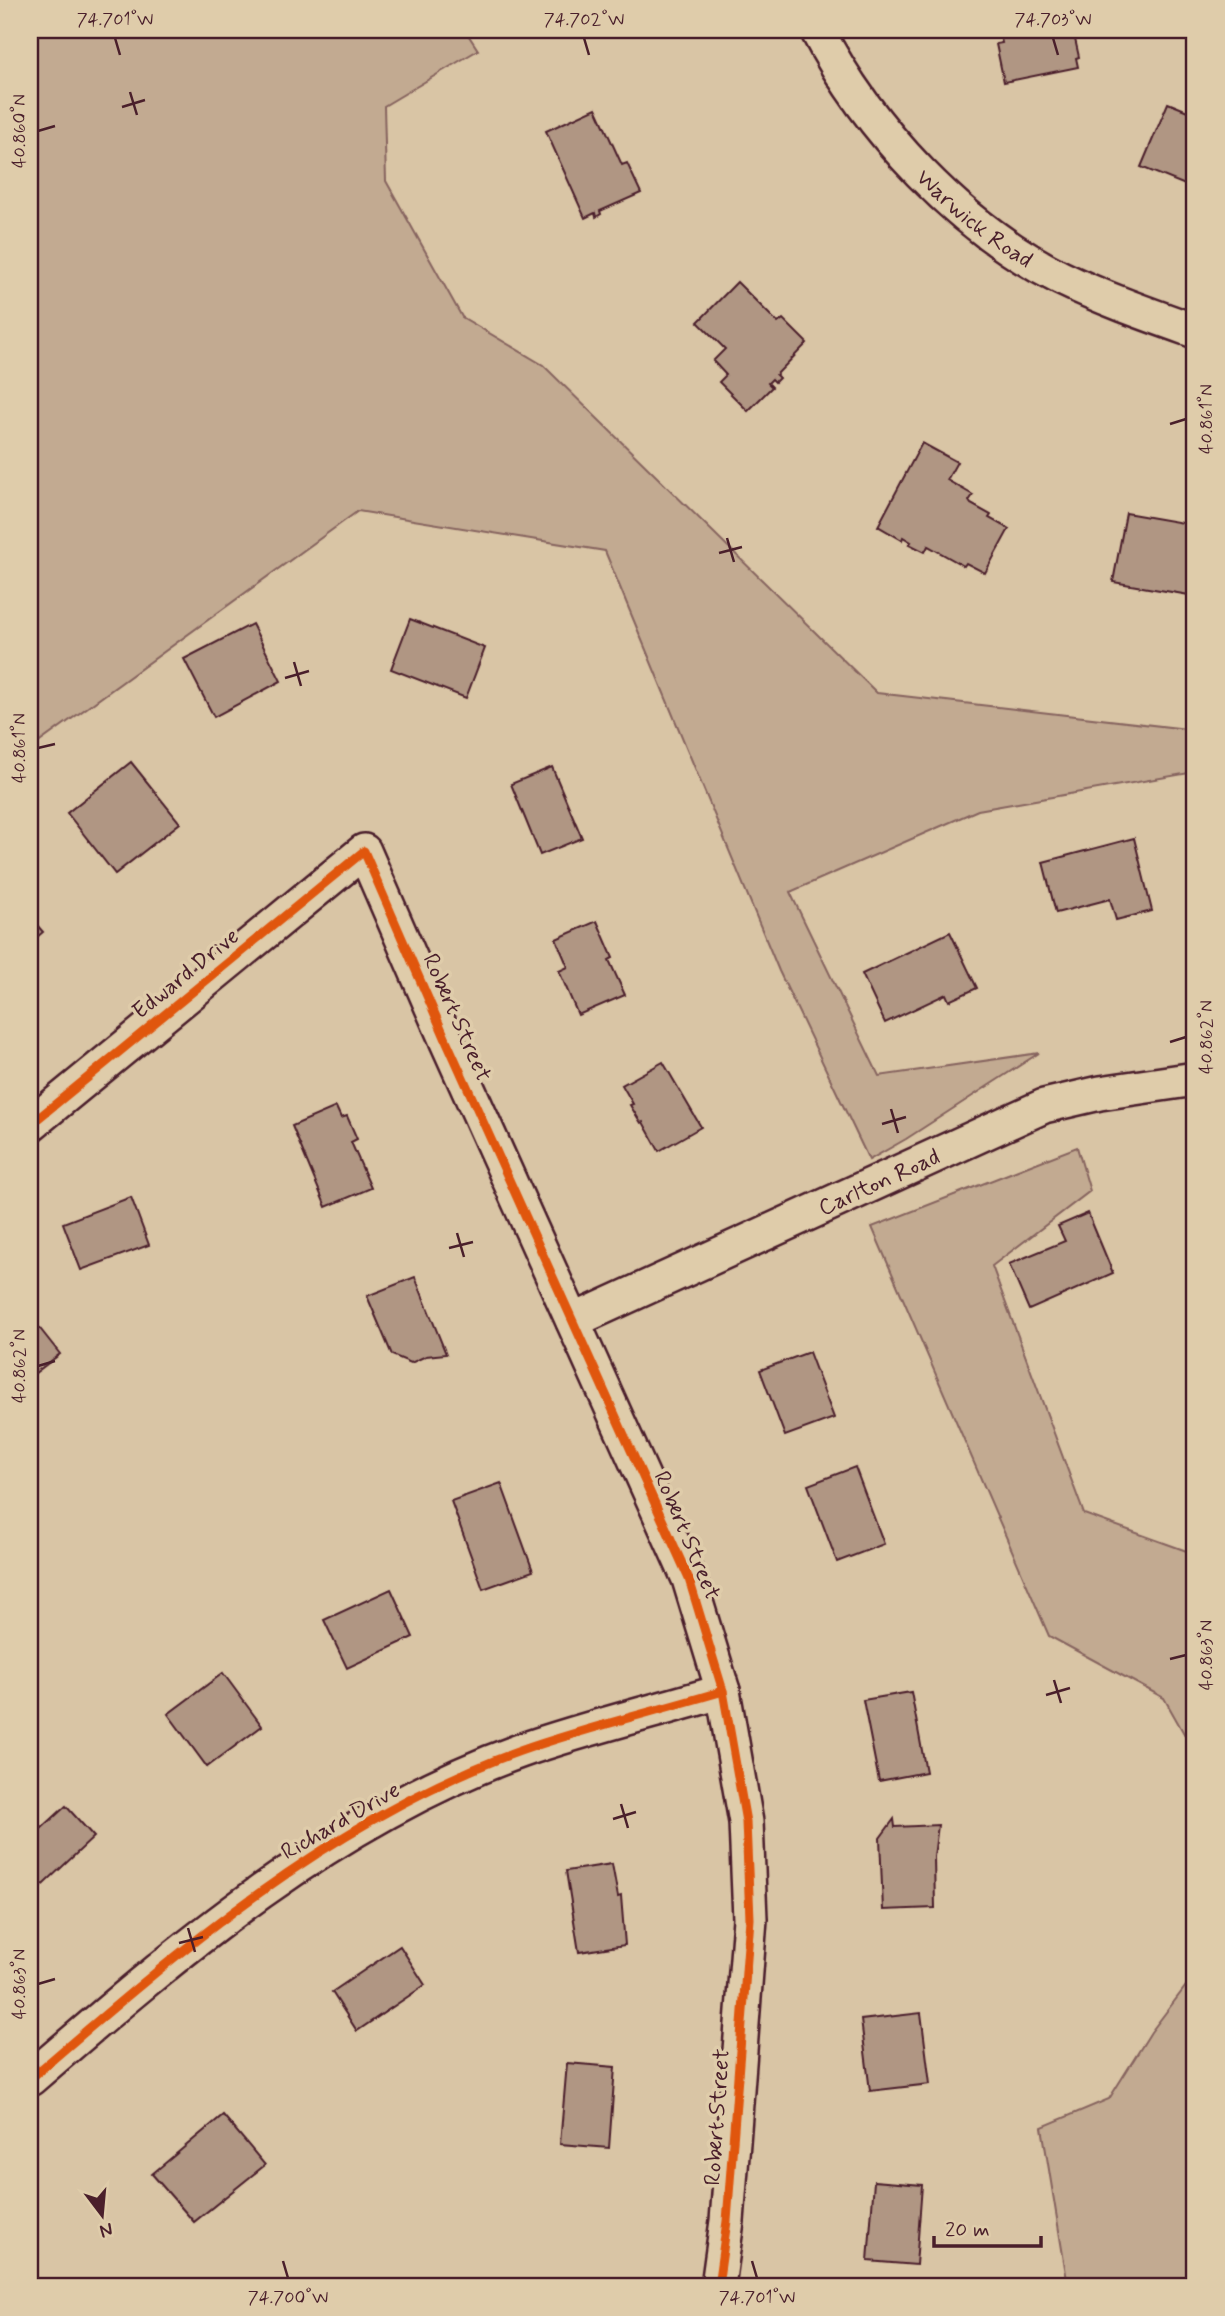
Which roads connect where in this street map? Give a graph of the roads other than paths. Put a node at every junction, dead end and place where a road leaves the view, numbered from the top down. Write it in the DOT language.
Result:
graph roads {
  1 [pos="817,30"];
  2 [pos="1195,331"];
  3 [pos="364,852"];
  4 [pos="1195,1079"];
  5 [pos="30,1125"];
  6 [pos="573,1321"];
  7 [pos="723,1691"];
  8 [pos="30,2079"];
  9 [pos="718,2286"];
  1 -- 2 [label="street, Warwick Road"];
  3 -- 5 [label="street, Edward Drive"];
  3 -- 6 [label="street, Robert Street"];
  4 -- 6 [label="street, Carlton Road"];
  6 -- 7 [label="street, Robert Street"];
  7 -- 8 [label="street, Richard Drive"];
  7 -- 9 [label="street, Robert Street"];
}
